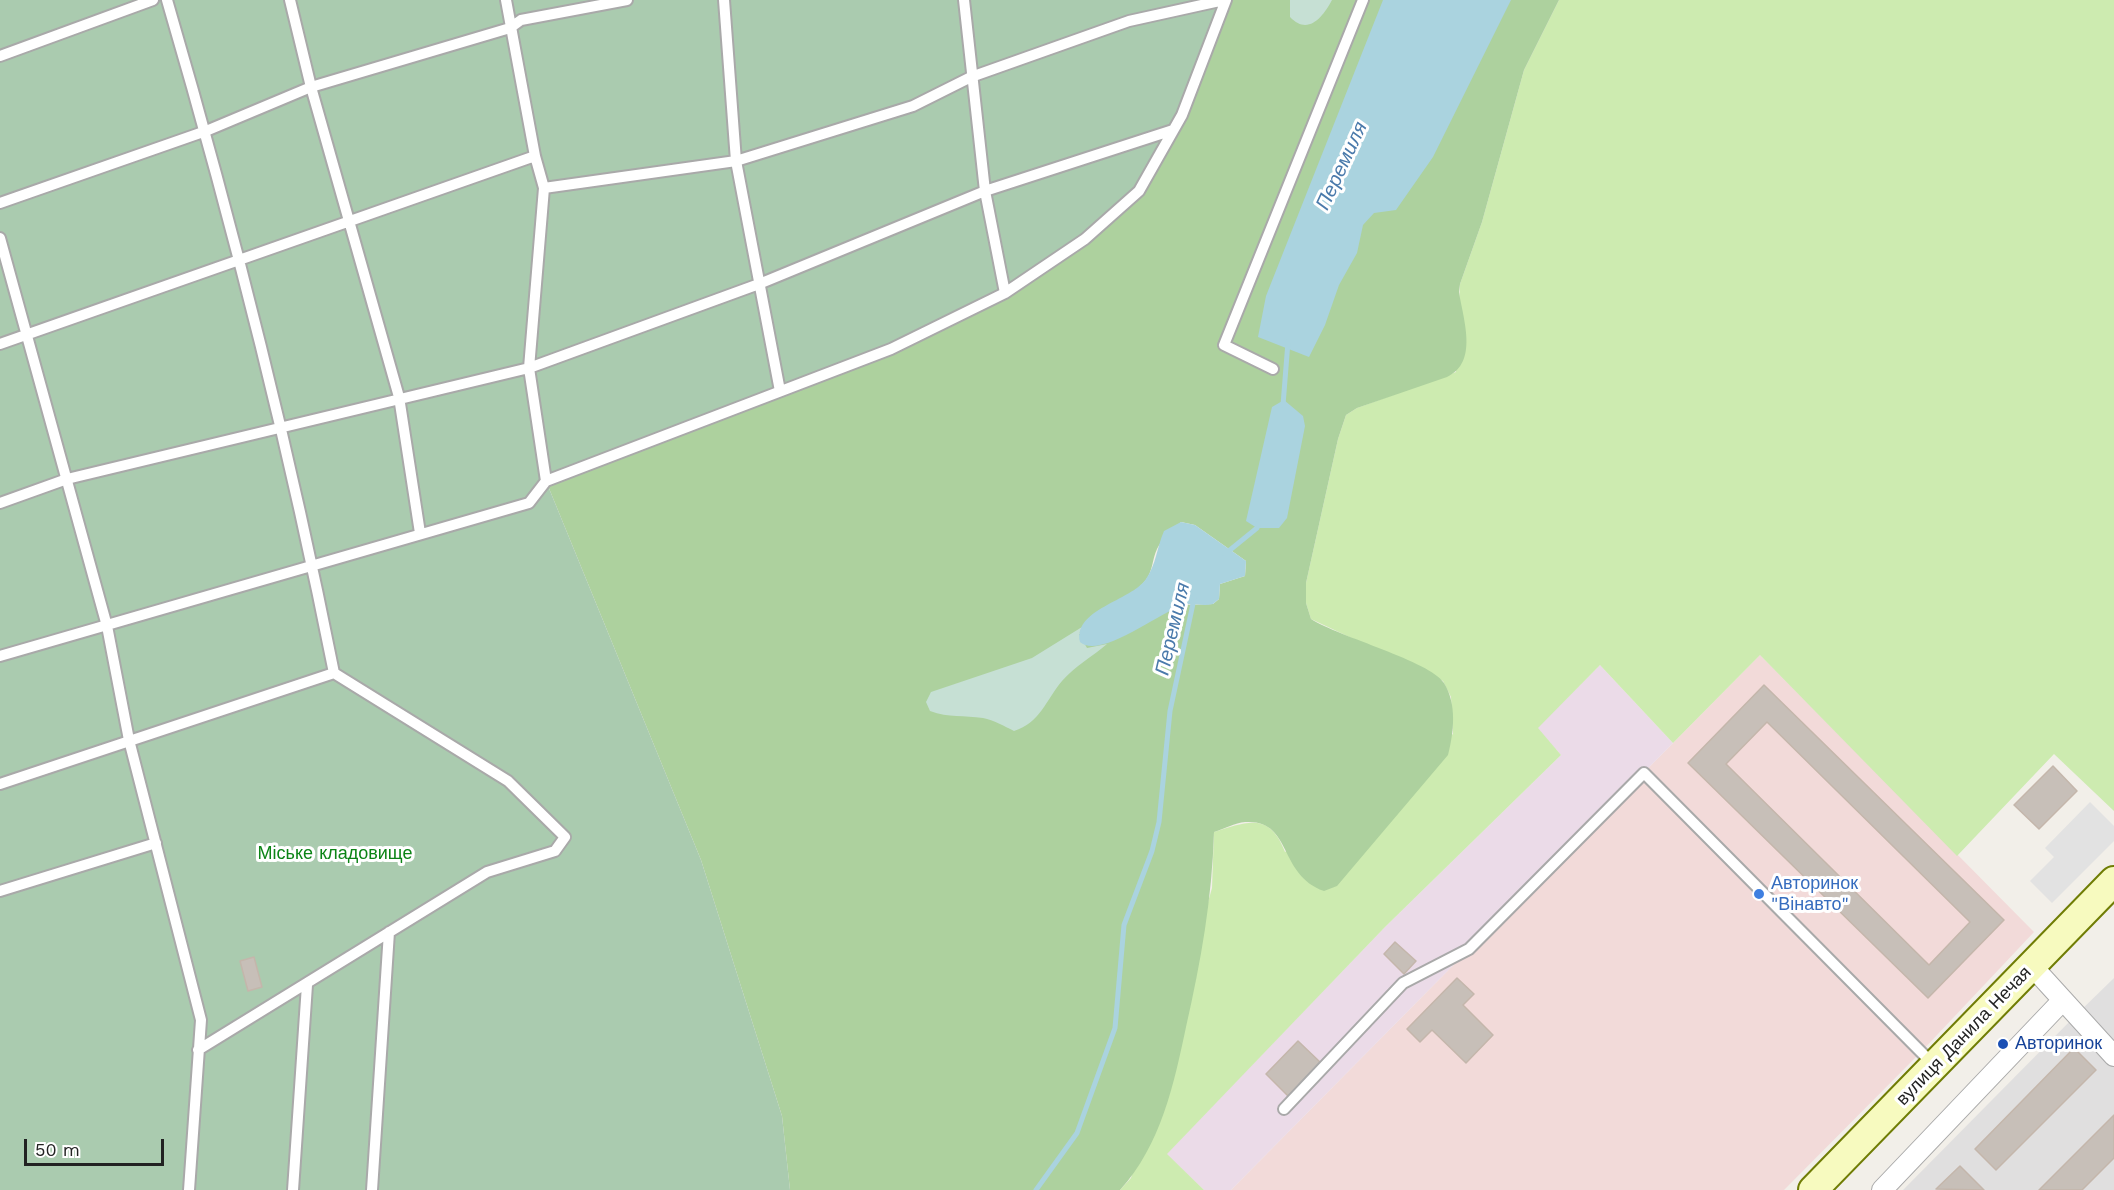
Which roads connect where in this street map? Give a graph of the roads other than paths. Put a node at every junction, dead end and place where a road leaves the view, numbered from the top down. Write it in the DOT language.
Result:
graph roads {
  1 [pos="153,0"];
  2 [pos="167,0"];
  3 [pos="290,0"];
  4 [pos="506,0"];
  5 [pos="627,0"];
  6 [pos="724,0"];
  7 [pos="963,0"];
  8 [pos="1225,0"];
  9 [pos="1363,0"];
  10 [pos="510,28"];
  11 [pos="0,56"];
  12 [pos="971,77"];
  13 [pos="311,87"];
  14 [pos="1173,130"];
  15 [pos="206,131"];
  16 [pos="535,156"];
  17 [pos="736,161"];
  18 [pos="544,188"];
  19 [pos="985,191"];
  20 [pos="0,203"];
  21 [pos="351,220"];
  22 [pos="0,238"];
  23 [pos="239,259"];
  24 [pos="759,284"];
  25 [pos="1005,293"];
  26 [pos="25,335"];
  27 [pos="0,344"];
  28 [pos="529,368"];
  29 [pos="1274,369"];
  30 [pos="780,391"];
  31 [pos="399,397"];
  32 [pos="282,427"];
  33 [pos="67,479"];
  34 [pos="546,481"];
  35 [pos="0,503"];
  36 [pos="420,533"];
  37 [pos="313,567"];
  38 [pos="107,626"];
  39 [pos="0,656"];
  40 [pos="334,673"];
  41 [pos="129,740"];
  42 [pos="0,784"];
  43 [pos="156,843"];
  44 [pos="2114,881"];
  45 [pos="0,891"];
  46 [pos="389,932"];
  47 [pos="2032,966"];
  48 [pos="307,985"];
  49 [pos="2063,1000"];
  50 [pos="198,1050"];
  51 [pos="2111,1050"];
  52 [pos="1935,1065"];
  53 [pos="1284,1109"];
  54 [pos="189,1190"];
  55 [pos="292,1190"];
  56 [pos="372,1190"];
  57 [pos="1813,1190"];
  58 [pos="1882,1190"];
  1 -- 11 [label="lane"];
  2 -- 15 [label="lane"];
  3 -- 13 [label="lane"];
  4 -- 10 [label="lane"];
  5 -- 10 [label="lane"];
  6 -- 17 [label="lane"];
  7 -- 12 [label="lane"];
  8 -- 12 [label="lane"];
  8 -- 14 [label="lane"];
  9 -- 29 [label="lane"];
  10 -- 13 [label="lane"];
  10 -- 16 [label="lane"];
  12 -- 17 [label="lane"];
  12 -- 19 [label="lane"];
  13 -- 15 [label="lane"];
  13 -- 21 [label="lane"];
  14 -- 19 [label="lane"];
  14 -- 25 [label="lane"];
  15 -- 20 [label="lane"];
  15 -- 23 [label="lane"];
  16 -- 18 [label="lane"];
  16 -- 21 [label="lane"];
  17 -- 18 [label="lane"];
  17 -- 24 [label="lane"];
  18 -- 28 [label="lane"];
  19 -- 24 [label="lane"];
  19 -- 25 [label="lane"];
  21 -- 23 [label="lane"];
  21 -- 31 [label="lane"];
  22 -- 26 [label="lane"];
  23 -- 26 [label="lane"];
  23 -- 32 [label="lane"];
  24 -- 28 [label="lane"];
  24 -- 30 [label="lane"];
  25 -- 30 [label="lane"];
  26 -- 27 [label="lane"];
  26 -- 33 [label="lane"];
  28 -- 31 [label="lane"];
  28 -- 34 [label="lane"];
  30 -- 34 [label="lane"];
  31 -- 32 [label="lane"];
  31 -- 36 [label="lane"];
  32 -- 33 [label="lane"];
  32 -- 37 [label="lane"];
  33 -- 35 [label="lane"];
  33 -- 38 [label="lane"];
  34 -- 36 [label="lane"];
  36 -- 37 [label="lane"];
  37 -- 38 [label="lane"];
  37 -- 40 [label="lane"];
  38 -- 39 [label="lane"];
  38 -- 41 [label="lane"];
  40 -- 41 [label="lane"];
  40 -- 46 [label="lane"];
  41 -- 42 [label="lane"];
  41 -- 43 [label="lane"];
  43 -- 45 [label="lane"];
  43 -- 50 [label="lane"];
  44 -- 47 [label="main road, вулиця Данила Нечая"];
  46 -- 48 [label="lane"];
  46 -- 56 [label="lane"];
  47 -- 49 [label="street"];
  47 -- 52 [label="main road, вулиця Данила Нечая"];
  48 -- 50 [label="lane"];
  48 -- 55 [label="lane"];
  49 -- 51 [label="street"];
  49 -- 58 [label="street"];
  50 -- 54 [label="lane"];
  52 -- 53 [label="lane"];
  52 -- 57 [label="main road, вулиця Данила Нечая"];
}
